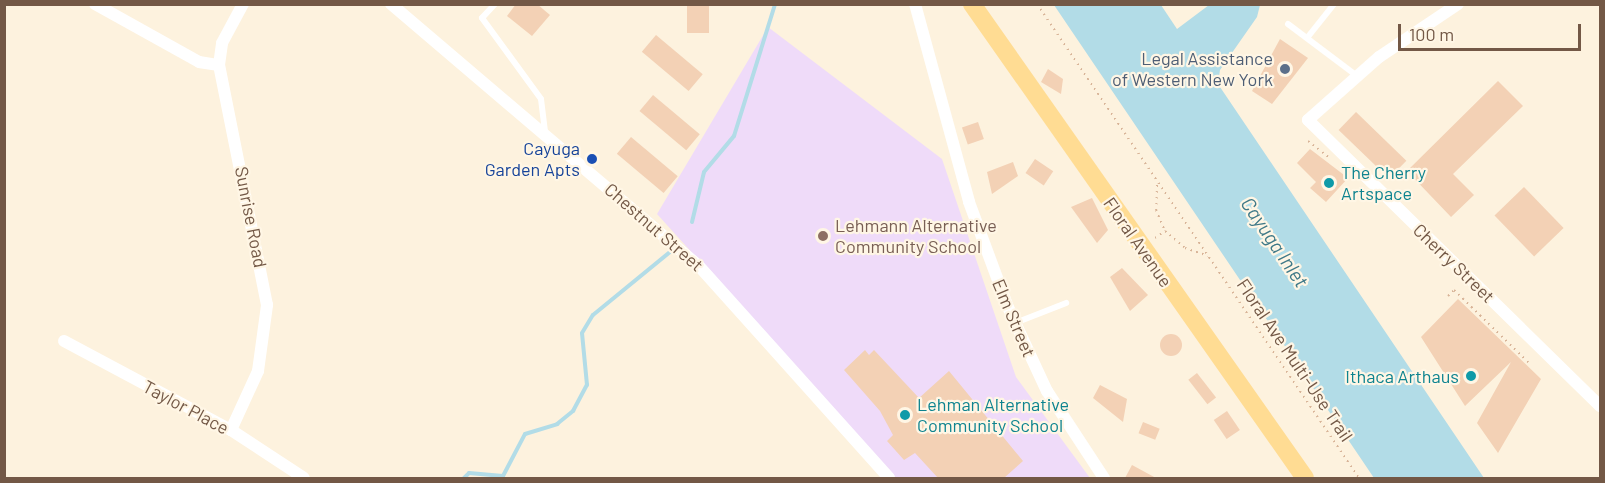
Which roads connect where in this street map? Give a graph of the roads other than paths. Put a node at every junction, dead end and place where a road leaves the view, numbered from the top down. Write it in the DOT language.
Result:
graph roads {
  1 [pos="95,4"];
  2 [pos="243,4"];
  3 [pos="391,4"];
  4 [pos="495,4"];
  5 [pos="915,4"];
  6 [pos="972,4"];
  7 [pos="1334,4"];
  8 [pos="1458,4"];
  9 [pos="1288,24"];
  10 [pos="1307,38"];
  11 [pos="219,65"];
  12 [pos="1356,75"];
  13 [pos="545,132"];
  14 [pos="1066,303"];
  15 [pos="1015,323"];
  16 [pos="64,341"];
  17 [pos="1600,406"];
  18 [pos="231,430"];
  19 [pos="304,478"];
  20 [pos="889,478"];
  21 [pos="1104,478"];
  22 [pos="1305,478"];
  1 -- 11 [label="street"];
  2 -- 11 [label="street, Sunrise Road"];
  3 -- 13 [label="street, Chestnut Street"];
  4 -- 13 [label="lane"];
  5 -- 15 [label="street, Elm Street"];
  6 -- 22 [label="main road, Floral Avenue"];
  7 -- 10 [label="lane"];
  8 -- 12 [label="street"];
  9 -- 10 [label="lane"];
  10 -- 12 [label="lane"];
  11 -- 18 [label="street, Sunrise Road"];
  12 -- 17 [label="street, Cherry Street"];
  13 -- 20 [label="street, Chestnut Street"];
  14 -- 15 [label="lane"];
  15 -- 21 [label="street, Elm Street"];
  16 -- 18 [label="street, Taylor Place"];
  18 -- 19 [label="street, Taylor Place"];
}
